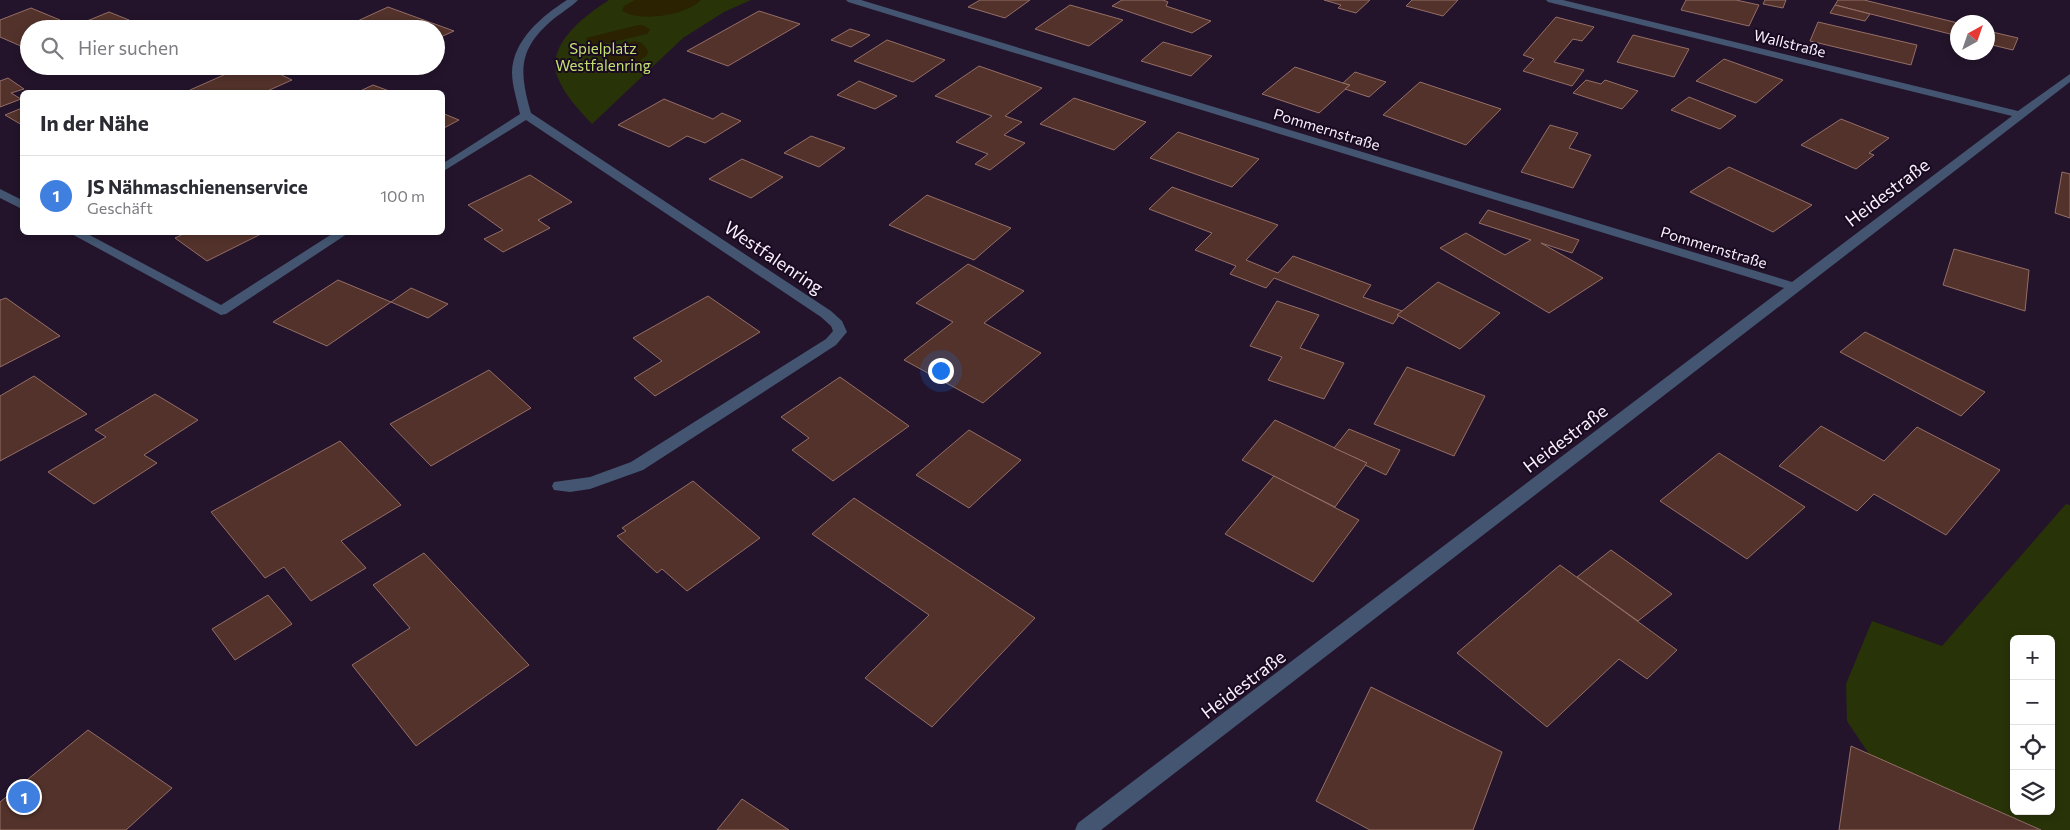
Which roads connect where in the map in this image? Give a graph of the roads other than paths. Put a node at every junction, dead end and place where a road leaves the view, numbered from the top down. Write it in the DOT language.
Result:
graph roads {
  1 [pos="573,0"];
  2 [pos="851,0"];
  3 [pos="1551,0"];
  4 [pos="2070,77"];
  5 [pos="526,115"];
  6 [pos="2021,115"];
  7 [pos="445,167"];
  8 [pos="0,193"];
  9 [pos="20,204"];
  10 [pos="80,235"];
  11 [pos="339,235"];
  12 [pos="1794,287"];
  13 [pos="560,486"];
  14 [pos="1085,830"];
  1 -- 5 [label="street"];
  2 -- 12 [label="street, Pommernstraße"];
  3 -- 6 [label="street, Wallstraße"];
  4 -- 6 [label="street, Heidestraße"];
  5 -- 7 [label="street"];
  5 -- 13 [label="street, Westfalenring"];
  6 -- 12 [label="street, Heidestraße"];
  8 -- 9 [label="street"];
  10 -- 11 [label="street"];
  12 -- 14 [label="street, Heidestraße"];
}
